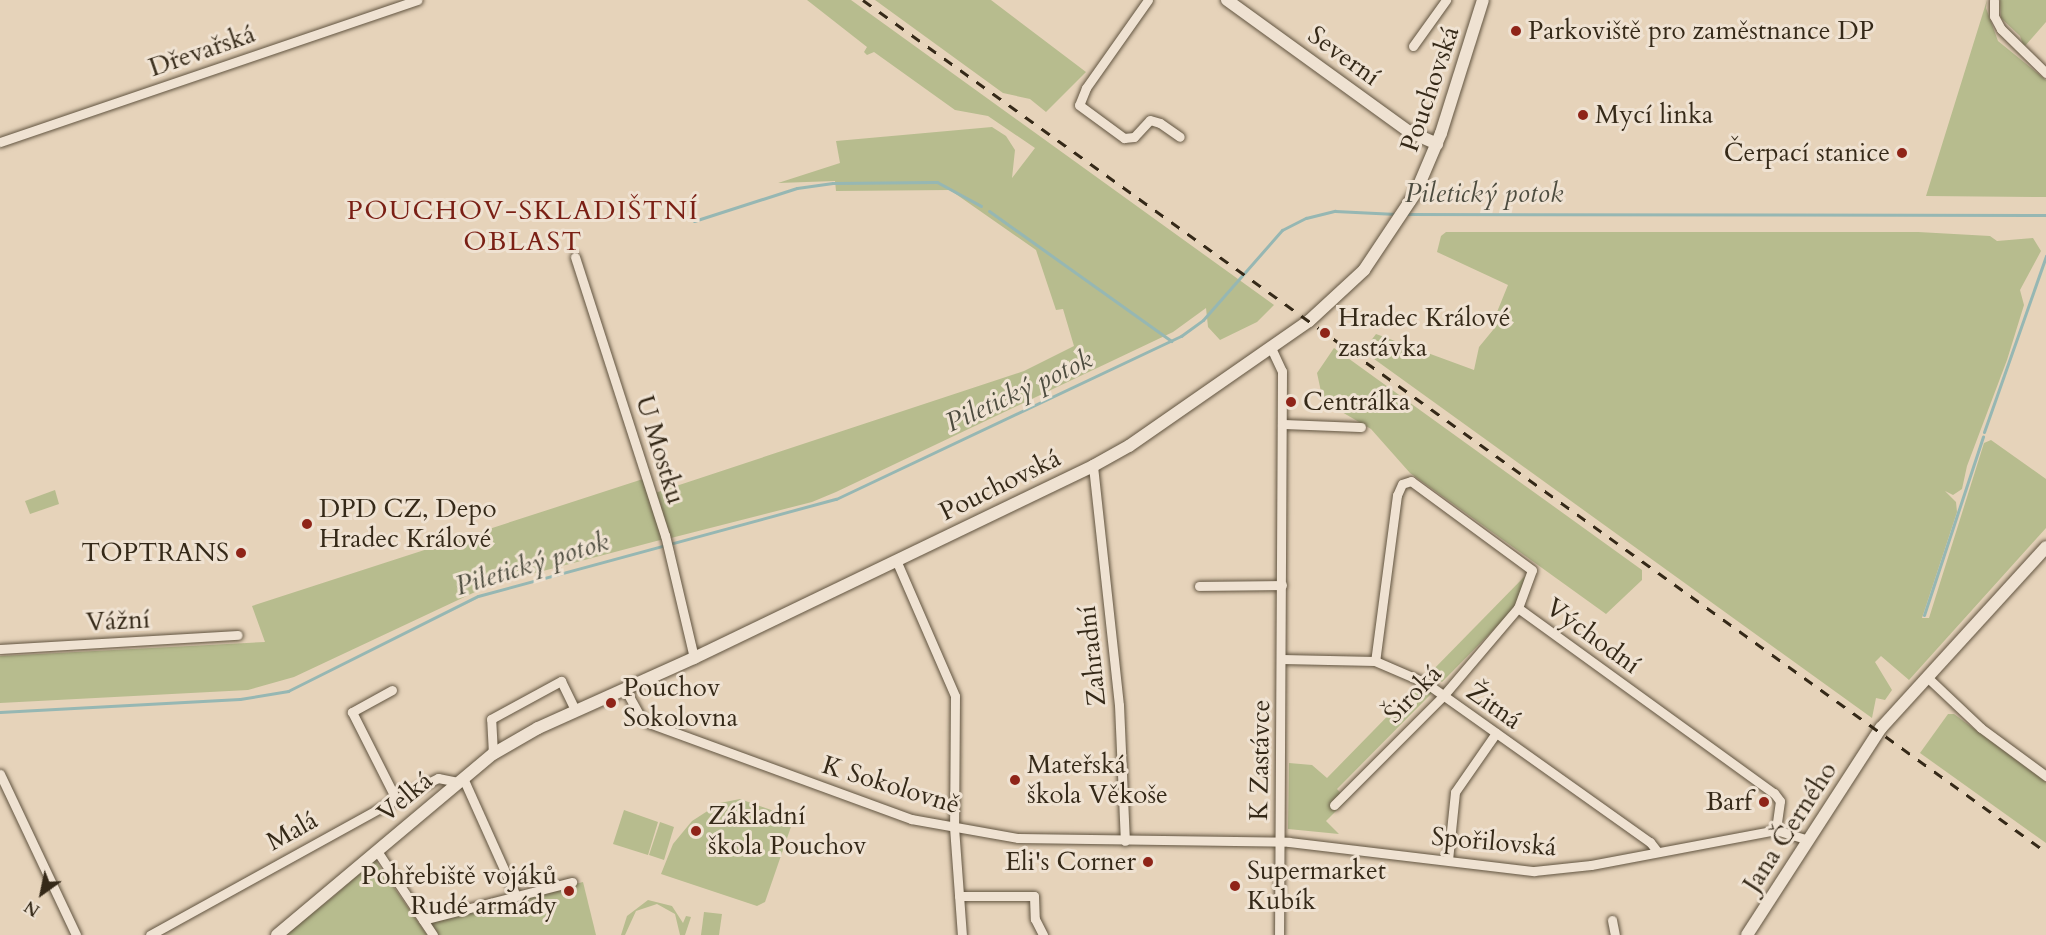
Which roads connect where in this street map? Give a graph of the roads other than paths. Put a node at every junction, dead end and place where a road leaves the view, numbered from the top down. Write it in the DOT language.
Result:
graph roads {
  1 [pos="418,0"];
  2 [pos="1148,0"];
  3 [pos="1227,0"];
  4 [pos="1446,0"];
  5 [pos="1483,0"];
  6 [pos="1994,0"];
  7 [pos="1413,46"];
  8 [pos="2046,73"];
  9 [pos="1180,137"];
  10 [pos="0,142"];
  11 [pos="1437,144"];
  12 [pos="575,257"];
  13 [pos="1272,350"];
  14 [pos="1282,424"];
  15 [pos="1361,427"];
  16 [pos="1093,466"];
  17 [pos="2046,547"];
  18 [pos="896,560"];
  19 [pos="1282,585"];
  20 [pos="1199,586"];
  21 [pos="1518,608"];
  22 [pos="238,635"];
  23 [pos="0,649"];
  24 [pos="693,658"];
  25 [pos="1282,659"];
  26 [pos="1375,660"];
  27 [pos="1927,677"];
  28 [pos="625,689"];
  29 [pos="392,690"];
  30 [pos="1443,696"];
  31 [pos="575,711"];
  32 [pos="1496,733"];
  33 [pos="493,754"];
  34 [pos="0,774"];
  35 [pos="2046,776"];
  36 [pos="461,780"];
  37 [pos="396,799"];
  38 [pos="1334,805"];
  39 [pos="954,827"];
  40 [pos="1776,830"];
  41 [pos="1808,840"];
  42 [pos="1125,842"];
  43 [pos="1280,842"];
  44 [pos="377,851"];
  45 [pos="1657,851"];
  46 [pos="1448,860"];
  47 [pos="572,882"];
  48 [pos="516,896"];
  49 [pos="959,896"];
  50 [pos="423,920"];
  51 [pos="1612,920"];
  52 [pos="76,935"];
  53 [pos="150,935"];
  54 [pos="277,935"];
  55 [pos="433,935"];
  56 [pos="962,935"];
  57 [pos="1043,935"];
  58 [pos="1279,935"];
  59 [pos="1615,935"];
  60 [pos="1747,935"];
  1 -- 10 [label="street, Dřevařská"];
  2 -- 9 [label="street"];
  3 -- 11 [label="street, Severní"];
  4 -- 7 [label="street, Pouchovská"];
  5 -- 11 [label="street, Pouchovská"];
  6 -- 8 [label="street"];
  11 -- 13 [label="street, Pouchovská"];
  12 -- 24 [label="street, U Mostku"];
  13 -- 14 [label="street, K Zastávce"];
  13 -- 16 [label="street, Pouchovská"];
  14 -- 15 [label="street"];
  14 -- 19 [label="street, K Zastávce"];
  16 -- 18 [label="street, Pouchovská"];
  16 -- 42 [label="street, Zahradní"];
  17 -- 27 [label="street, Jana Černého"];
  18 -- 24 [label="street, Pouchovská"];
  18 -- 39 [label="street"];
  19 -- 20 [label="street"];
  19 -- 25 [label="street, K Zastávce"];
  21 -- 26 [label="street, Východní"];
  21 -- 30 [label="street, Široká"];
  21 -- 40 [label="street, Východní"];
  22 -- 23 [label="street, Vážní"];
  24 -- 28 [label="street, Pouchovská"];
  25 -- 26 [label="street, Žitná"];
  25 -- 43 [label="street, K Zastávce"];
  26 -- 30 [label="street, Žitná"];
  27 -- 35 [label="street"];
  27 -- 41 [label="street, Jana Černého"];
  28 -- 31 [label="street, Pouchovská"];
  28 -- 39 [label="street, K Sokolovně"];
  29 -- 37 [label="street"];
  30 -- 32 [label="street, Žitná"];
  30 -- 38 [label="street, Široká"];
  31 -- 33 [label="street, Pouchovská"];
  31 -- 33 [label="street"];
  32 -- 45 [label="street, Žitná"];
  32 -- 46 [label="street"];
  33 -- 36 [label="street, Pouchovská"];
  34 -- 52 [label="street"];
  36 -- 37 [label="street, Malá"];
  36 -- 44 [label="street, Velká"];
  36 -- 48 [label="street, Velká"];
  37 -- 53 [label="street, Malá"];
  39 -- 42 [label="street, K Sokolovně"];
  39 -- 49 [label="street"];
  40 -- 41 [label="street, Spořilovská"];
  40 -- 45 [label="street, Spořilovská"];
  41 -- 60 [label="street, Jana Černého"];
  42 -- 43 [label="street, K Sokolovně"];
  43 -- 46 [label="street, Spořilovská"];
  43 -- 58 [label="street, K Zastávce"];
  44 -- 50 [label="street"];
  44 -- 54 [label="street, Velká"];
  45 -- 46 [label="street, Spořilovská"];
  47 -- 48 [label="street"];
  48 -- 50 [label="street"];
  49 -- 56 [label="street"];
  49 -- 57 [label="street"];
  50 -- 55 [label="street"];
  51 -- 59 [label="street"];
}
